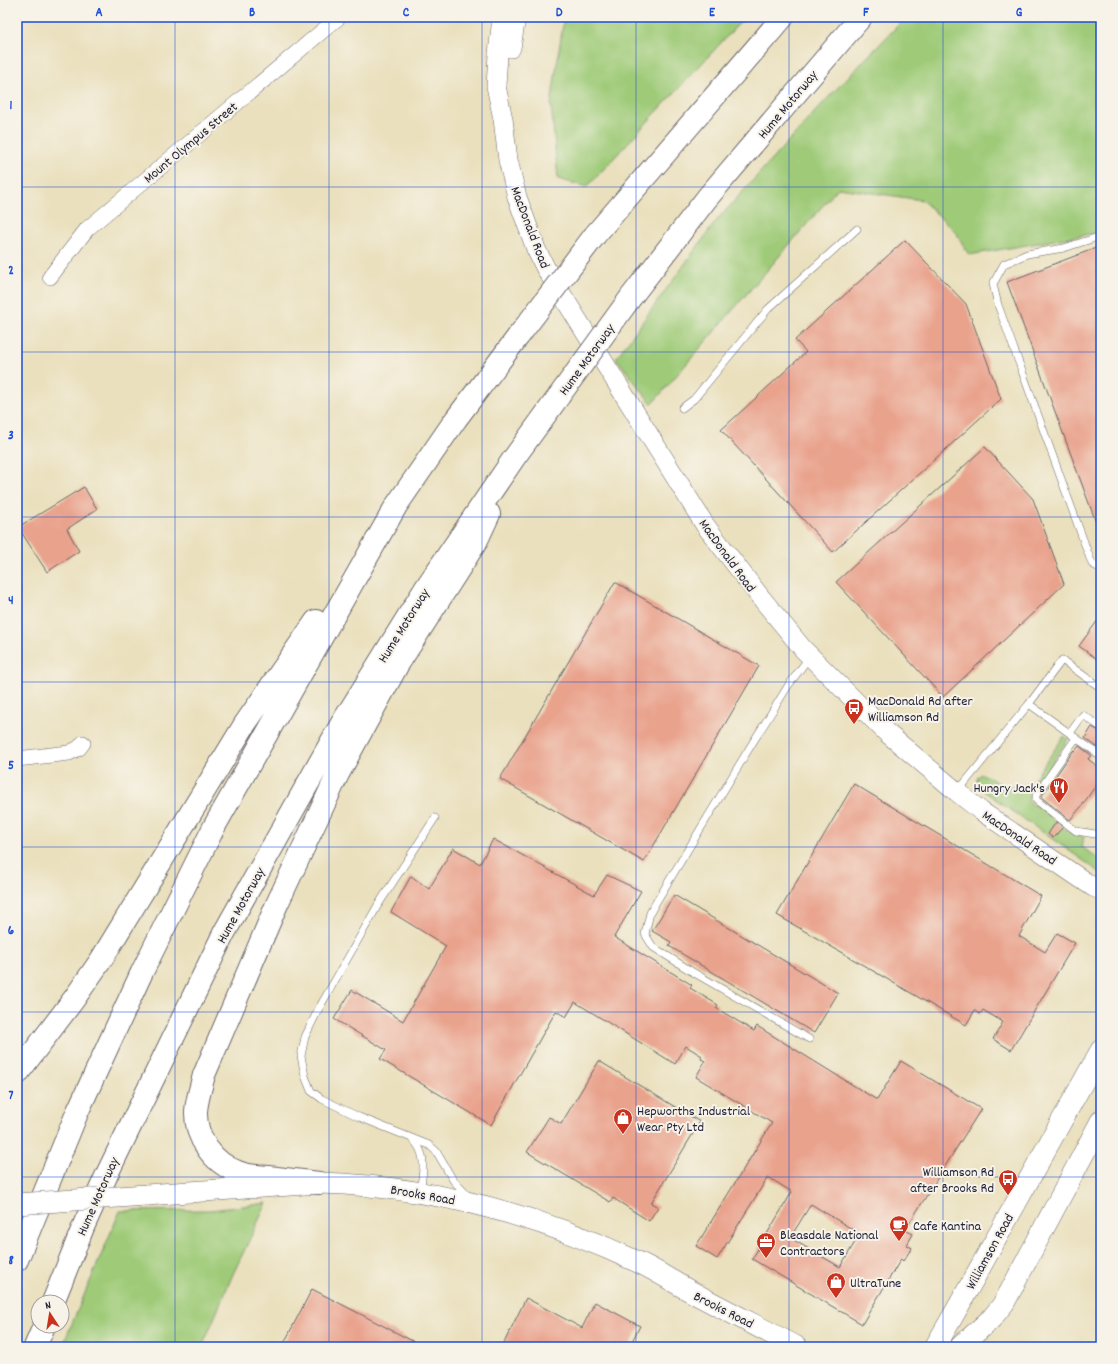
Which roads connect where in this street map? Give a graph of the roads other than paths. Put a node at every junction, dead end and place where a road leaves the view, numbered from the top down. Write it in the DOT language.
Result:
graph roads {
  1 [pos="338,17"];
  2 [pos="502,17"];
  3 [pos="516,17"];
  4 [pos="783,17"];
  5 [pos="861,17"];
  6 [pos="504,119"];
  7 [pos="857,229"];
  8 [pos="1101,236"];
  9 [pos="50,277"];
  10 [pos="682,408"];
  11 [pos="514,458"];
  12 [pos="396,506"];
  13 [pos="1101,569"];
  14 [pos="810,656"];
  15 [pos="1101,688"];
  16 [pos="1029,704"];
  17 [pos="1101,727"];
  18 [pos="1070,733"];
  19 [pos="1076,738"];
  20 [pos="83,743"];
  21 [pos="1101,756"];
  22 [pos="17,759"];
  23 [pos="957,792"];
  24 [pos="435,818"];
  25 [pos="1094,834"];
  26 [pos="1098,891"];
  27 [pos="809,1039"];
  28 [pos="1101,1050"];
  29 [pos="17,1074"];
  30 [pos="1101,1122"];
  31 [pos="406,1135"];
  32 [pos="319,1183"];
  33 [pos="420,1193"];
  34 [pos="17,1204"];
  35 [pos="480,1205"];
  36 [pos="17,1260"];
  37 [pos="56,1294"];
  38 [pos="41,1334"];
  39 [pos="35,1347"];
  40 [pos="797,1347"];
  41 [pos="935,1347"];
  42 [pos="960,1347"];
  1 -- 9 [label="street, Mount Olympus Street"];
  2 -- 6 [label="street, MacDonald Road"];
  3 -- 6 [label="street, MacDonald Road"];
  4 -- 12 [label="highway, bridge"];
  5 -- 11 [label="highway, Hume Motorway, bridge"];
  6 -- 14 [label="street, MacDonald Road"];
  7 -- 10 [label="lane"];
  8 -- 13 [label="lane"];
  11 -- 32 [label="highway"];
  11 -- 37 [label="highway, Hume Motorway"];
  12 -- 29 [label="highway"];
  12 -- 36 [label="highway"];
  14 -- 23 [label="street, MacDonald Road"];
  14 -- 27 [label="lane"];
  15 -- 16 [label="lane"];
  16 -- 18 [label="lane"];
  16 -- 23 [label="lane"];
  17 -- 18 [label="lane"];
  18 -- 19 [label="lane"];
  19 -- 21 [label="lane"];
  19 -- 25 [label="lane"];
  20 -- 22 [label="street"];
  23 -- 26 [label="street, MacDonald Road"];
  24 -- 31 [label="lane"];
  28 -- 41 [label="main road, Williamson Road"];
  30 -- 42 [label="main road"];
  31 -- 33 [label="lane"];
  31 -- 35 [label="lane"];
  32 -- 33 [label="main road, Brooks Road"];
  32 -- 34 [label="main road, Brooks Road, bridge"];
  33 -- 35 [label="main road, Brooks Road"];
  35 -- 40 [label="main road, Brooks Road"];
  38 -- 39 [label="highway"];
}
